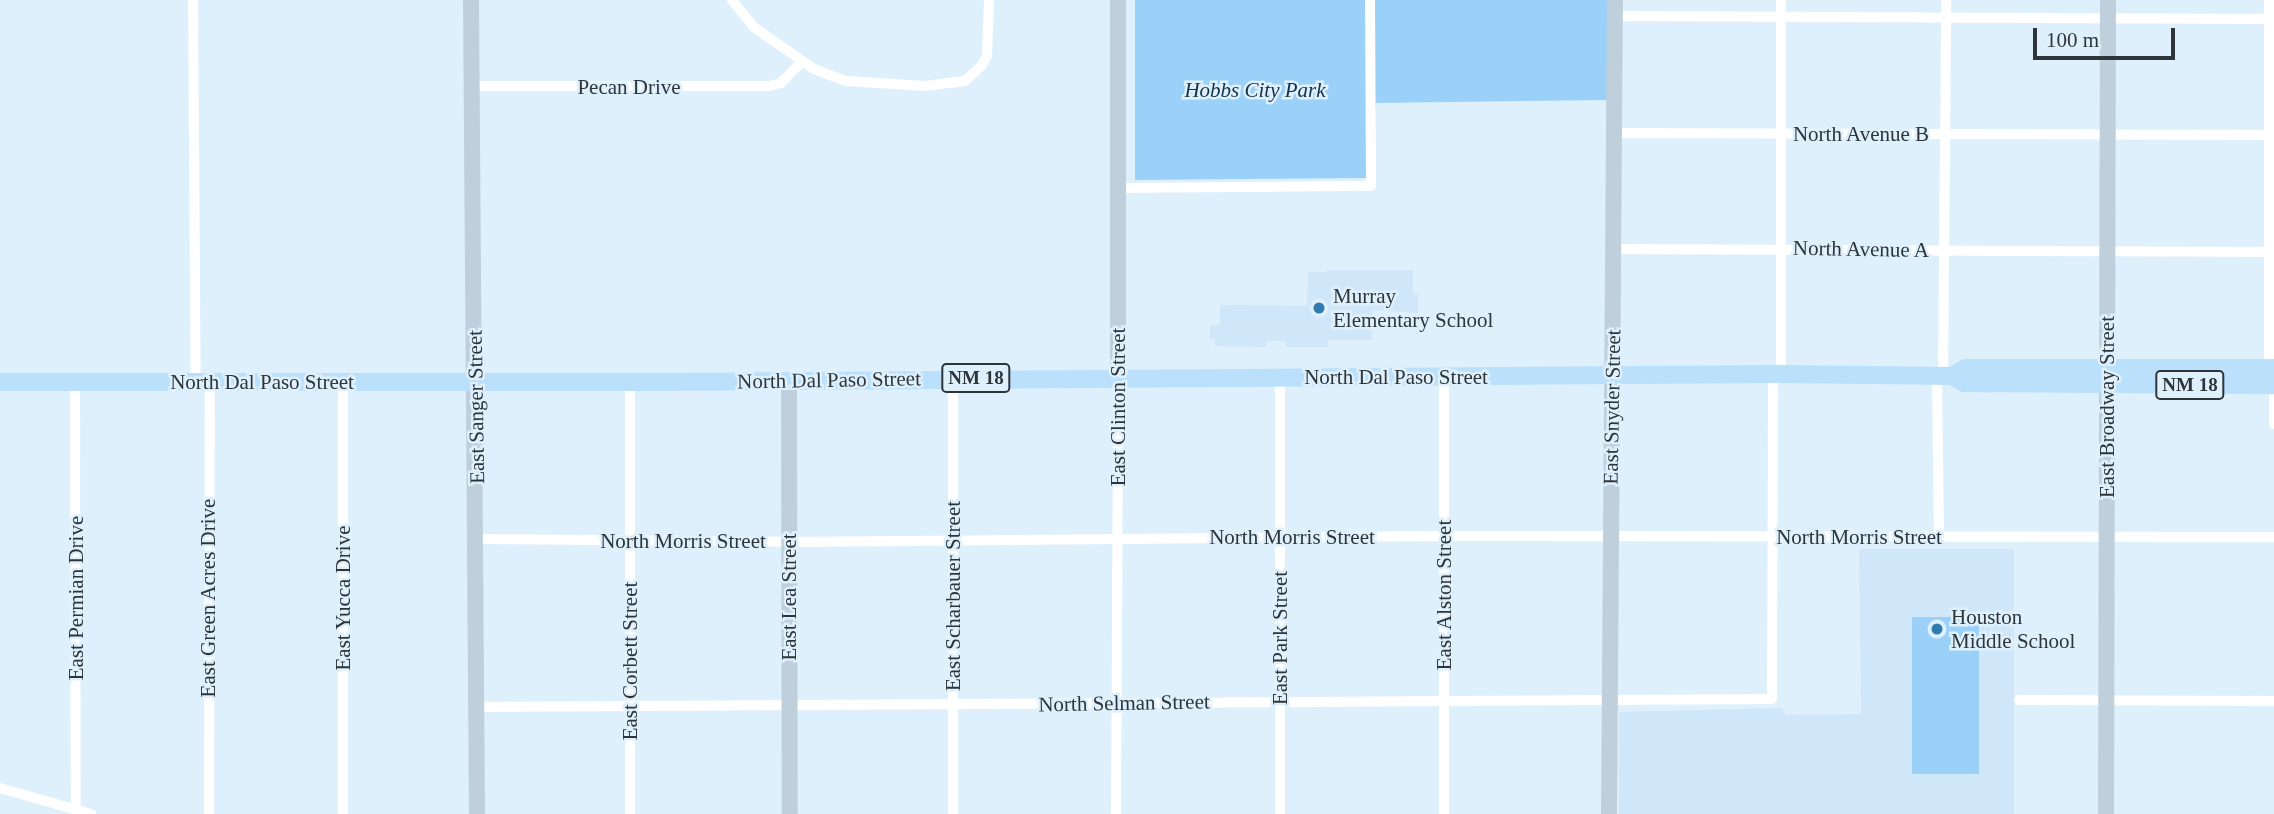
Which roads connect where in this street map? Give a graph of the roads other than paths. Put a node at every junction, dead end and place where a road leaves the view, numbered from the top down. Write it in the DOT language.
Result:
graph roads {
  1 [pos="193,0"];
  2 [pos="471,0"];
  3 [pos="732,0"];
  4 [pos="989,0"];
  5 [pos="1118,0"];
  6 [pos="1370,0"];
  7 [pos="1782,0"];
  8 [pos="1946,0"];
  9 [pos="2108,0"];
  10 [pos="2269,0"];
  11 [pos="1615,8"];
  12 [pos="1781,17"];
  13 [pos="1946,18"];
  14 [pos="2108,18"];
  15 [pos="2272,19"];
  16 [pos="801,62"];
  17 [pos="471,86"];
  18 [pos="1615,133"];
  19 [pos="1782,133"];
  20 [pos="1945,134"];
  21 [pos="2108,135"];
  22 [pos="2272,135"];
  23 [pos="1118,188"];
  24 [pos="1615,249"];
  25 [pos="1783,249"];
  26 [pos="1945,250"];
  27 [pos="2108,251"];
  28 [pos="2272,252"];
  29 [pos="1777,374"];
  30 [pos="1444,376"];
  31 [pos="1612,376"];
  32 [pos="1944,376"];
  33 [pos="2273,376"];
  34 [pos="1280,377"];
  35 [pos="2107,377"];
  36 [pos="1118,378"];
  37 [pos="953,379"];
  38 [pos="789,380"];
  39 [pos="475,381"];
  40 [pos="0,382"];
  41 [pos="75,382"];
  42 [pos="203,382"];
  43 [pos="342,382"];
  44 [pos="630,382"];
  45 [pos="2274,425"];
  46 [pos="1444,536"];
  47 [pos="1280,537"];
  48 [pos="1610,537"];
  49 [pos="1773,537"];
  50 [pos="1939,537"];
  51 [pos="2106,537"];
  52 [pos="2274,537"];
  53 [pos="477,539"];
  54 [pos="1118,539"];
  55 [pos="953,540"];
  56 [pos="630,541"];
  57 [pos="790,542"];
  58 [pos="1610,700"];
  59 [pos="2019,700"];
  60 [pos="1280,701"];
  61 [pos="1444,701"];
  62 [pos="2106,701"];
  63 [pos="2274,701"];
  64 [pos="1116,704"];
  65 [pos="789,705"];
  66 [pos="954,705"];
  67 [pos="630,706"];
  68 [pos="477,707"];
  69 [pos="0,788"];
  70 [pos="76,812"];
  71 [pos="91,814"];
  72 [pos="209,814"];
  73 [pos="343,814"];
  74 [pos="477,814"];
  75 [pos="630,814"];
  76 [pos="790,814"];
  77 [pos="953,814"];
  78 [pos="1116,814"];
  79 [pos="1280,814"];
  80 [pos="1444,814"];
  81 [pos="1609,814"];
  82 [pos="2106,814"];
  1 -- 42 [label="street, East Green Acres Drive"];
  2 -- 17 [label="main road, East Sanger Street"];
  3 -- 16 [label="street"];
  4 -- 16 [label="street"];
  5 -- 23 [label="main road, East Clinton Street"];
  6 -- 23 [label="street"];
  7 -- 12 [label="street"];
  8 -- 13 [label="street"];
  9 -- 14 [label="main road, East Broadway Street"];
  10 -- 15 [label="street"];
  11 -- 12 [label="street"];
  11 -- 18 [label="main road, East Snyder Street"];
  12 -- 13 [label="street"];
  12 -- 19 [label="street"];
  13 -- 14 [label="street"];
  13 -- 20 [label="street"];
  14 -- 15 [label="street"];
  14 -- 21 [label="main road, East Broadway Street"];
  15 -- 22 [label="street"];
  16 -- 17 [label="street, Pecan Drive"];
  17 -- 39 [label="main road, East Sanger Street"];
  18 -- 19 [label="street, North Avenue B"];
  18 -- 24 [label="main road, East Snyder Street"];
  19 -- 20 [label="street, North Avenue B"];
  19 -- 25 [label="street"];
  20 -- 21 [label="street, North Avenue B"];
  20 -- 26 [label="street"];
  21 -- 22 [label="street, North Avenue B"];
  21 -- 27 [label="main road, East Broadway Street"];
  22 -- 28 [label="street"];
  23 -- 36 [label="main road, East Clinton Street"];
  24 -- 25 [label="street, North Avenue A"];
  24 -- 31 [label="main road, East Snyder Street"];
  25 -- 26 [label="street, North Avenue A"];
  25 -- 29 [label="street"];
  26 -- 27 [label="street, North Avenue A"];
  26 -- 32 [label="street"];
  27 -- 28 [label="street, North Avenue A"];
  27 -- 35 [label="main road, East Broadway Street"];
  28 -- 33 [label="street"];
  29 -- 31 [label="main road, North Dal Paso Street / NM 18"];
  29 -- 32 [label="main road, North Dal Paso Street / NM 18"];
  29 -- 49 [label="street"];
  30 -- 31 [label="main road, North Dal Paso Street / NM 18"];
  30 -- 34 [label="main road, North Dal Paso Street / NM 18"];
  30 -- 46 [label="street, East Alston Street"];
  31 -- 48 [label="main road, East Snyder Street"];
  32 -- 35 [label="main road, North Dal Paso Street"];
  32 -- 50 [label="street"];
  33 -- 35 [label="main road, NM 18"];
  33 -- 45 [label="street"];
  34 -- 36 [label="main road, North Dal Paso Street / NM 18"];
  34 -- 47 [label="street, East Park Street"];
  35 -- 51 [label="main road, East Broadway Street"];
  36 -- 37 [label="main road, North Dal Paso Street / NM 18"];
  36 -- 54 [label="street, East Clinton Street"];
  37 -- 38 [label="main road, North Dal Paso Street / NM 18"];
  37 -- 55 [label="street, East Scharbauer Street"];
  38 -- 44 [label="main road, North Dal Paso Street / NM 18"];
  38 -- 57 [label="main road, East Lea Street"];
  39 -- 43 [label="main road, North Dal Paso Street / NM 18"];
  39 -- 44 [label="main road, North Dal Paso Street / NM 18"];
  39 -- 53 [label="main road, East Sanger Street"];
  40 -- 41 [label="main road, North Dal Paso Street / NM 18"];
  41 -- 42 [label="main road, North Dal Paso Street / NM 18"];
  41 -- 70 [label="street, East Permian Drive"];
  42 -- 43 [label="main road, North Dal Paso Street / NM 18"];
  42 -- 72 [label="street, East Green Acres Drive"];
  43 -- 73 [label="street, East Yucca Drive"];
  44 -- 56 [label="street, East Corbett Street"];
  46 -- 47 [label="street, North Morris Street"];
  46 -- 48 [label="street, North Morris Street"];
  46 -- 61 [label="street, East Alston Street"];
  47 -- 54 [label="street, North Morris Street"];
  47 -- 60 [label="street, East Park Street"];
  48 -- 49 [label="street, North Morris Street"];
  48 -- 58 [label="main road, East Snyder Street"];
  49 -- 50 [label="street, North Morris Street"];
  49 -- 58 [label="street, North Selman Street"];
  50 -- 51 [label="street, North Morris Street"];
  51 -- 52 [label="street, North Morris Street"];
  51 -- 62 [label="main road, East Broadway Street"];
  53 -- 56 [label="street, North Morris Street"];
  53 -- 68 [label="main road, East Sanger Street"];
  54 -- 55 [label="street, North Morris Street"];
  54 -- 64 [label="street, East Clinton Street"];
  55 -- 57 [label="street, North Morris Street"];
  55 -- 66 [label="street, East Scharbauer Street"];
  56 -- 57 [label="street, North Morris Street"];
  56 -- 67 [label="street, East Corbett Street"];
  57 -- 65 [label="main road, East Lea Street"];
  58 -- 61 [label="street, North Selman Street"];
  58 -- 81 [label="main road, East Snyder Street"];
  59 -- 62 [label="street"];
  60 -- 61 [label="street, North Selman Street"];
  60 -- 64 [label="street, North Selman Street"];
  60 -- 79 [label="street, East Park Street"];
  61 -- 80 [label="street, East Alston Street"];
  62 -- 63 [label="street"];
  62 -- 82 [label="main road, East Broadway Street"];
  64 -- 66 [label="street, North Selman Street"];
  64 -- 78 [label="street, East Clinton Street"];
  65 -- 66 [label="street, North Selman Street"];
  65 -- 67 [label="street, North Selman Street"];
  65 -- 76 [label="main road, East Lea Street"];
  66 -- 77 [label="street, East Scharbauer Street"];
  67 -- 68 [label="street, North Selman Street"];
  67 -- 75 [label="street, East Corbett Street"];
  68 -- 74 [label="main road, East Sanger Street"];
  69 -- 70 [label="street"];
  70 -- 71 [label="street"];
}
